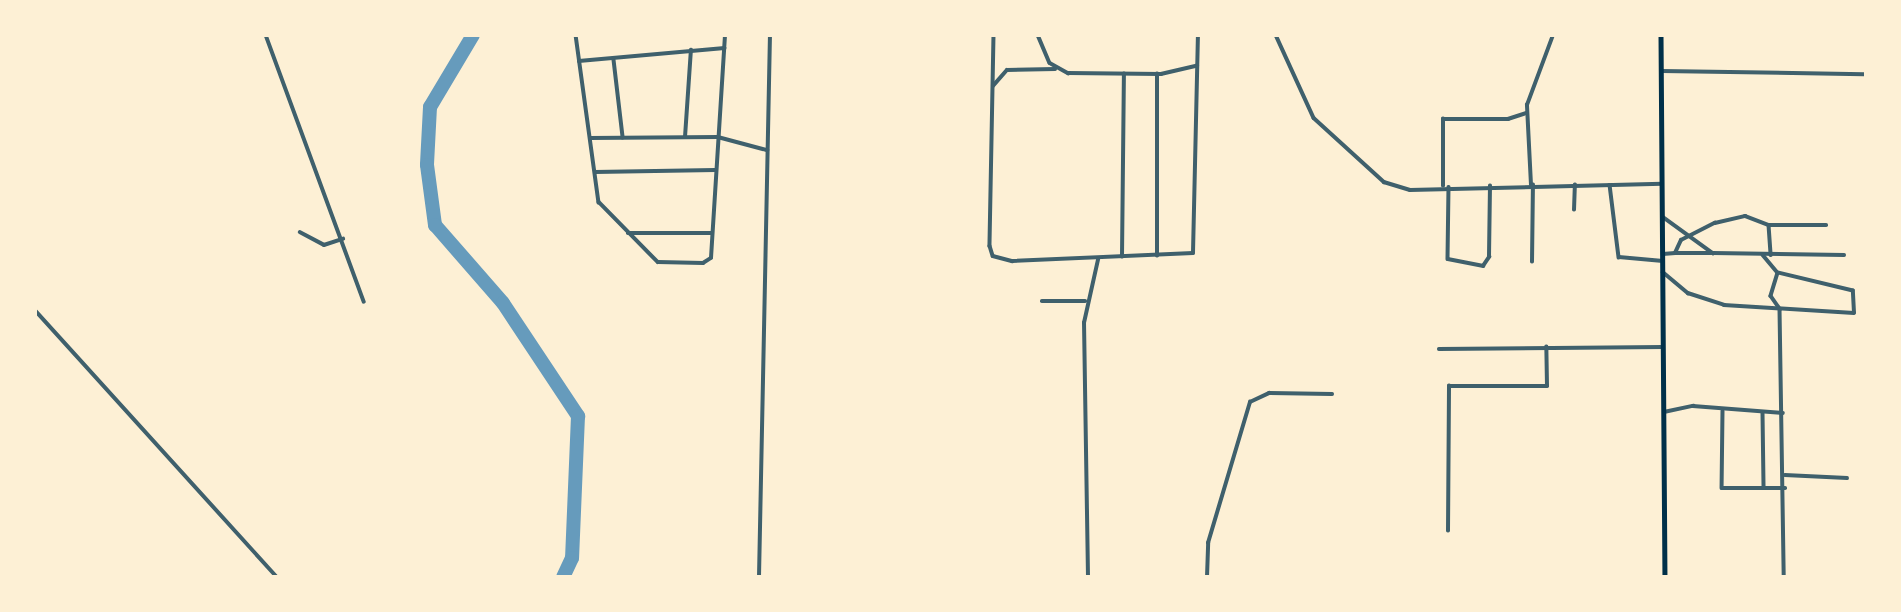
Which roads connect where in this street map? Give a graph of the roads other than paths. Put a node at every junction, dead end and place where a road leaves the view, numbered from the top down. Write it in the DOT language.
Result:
graph roads {
  1 [pos="266,35"];
  2 [pos="576,35"];
  3 [pos="725,35"];
  4 [pos="770,35"];
  5 [pos="994,35"];
  6 [pos="1038,35"];
  7 [pos="1198,35"];
  8 [pos="1276,35"];
  9 [pos="1553,35"];
  10 [pos="1661,35"];
  11 [pos="724,48"];
  12 [pos="691,50"];
  13 [pos="614,59"];
  14 [pos="579,61"];
  15 [pos="1198,65"];
  16 [pos="1057,69"];
  17 [pos="1662,71"];
  18 [pos="1124,74"];
  19 [pos="1157,74"];
  20 [pos="1864,74"];
  21 [pos="993,86"];
  22 [pos="1527,112"];
  23 [pos="685,137"];
  24 [pos="718,137"];
  25 [pos="590,138"];
  26 [pos="623,138"];
  27 [pos="767,150"];
  28 [pos="716,170"];
  29 [pos="595,172"];
  30 [pos="1662,184"];
  31 [pos="1575,185"];
  32 [pos="1610,185"];
  33 [pos="1443,186"];
  34 [pos="1449,186"];
  35 [pos="1490,186"];
  36 [pos="1532,186"];
  37 [pos="1574,210"];
  38 [pos="1663,217"];
  39 [pos="1769,225"];
  40 [pos="1826,225"];
  41 [pos="300,232"];
  42 [pos="626,233"];
  43 [pos="712,233"];
  44 [pos="1689,235"];
  45 [pos="343,239"];
  46 [pos="1675,253"];
  47 [pos="1713,253"];
  48 [pos="1663,254"];
  49 [pos="1763,255"];
  50 [pos="1771,255"];
  51 [pos="1844,255"];
  52 [pos="1157,256"];
  53 [pos="1122,258"];
  54 [pos="1098,259"];
  55 [pos="1663,261"];
  56 [pos="1532,262"];
  57 [pos="1663,272"];
  58 [pos="1778,273"];
  59 [pos="1042,300"];
  60 [pos="1085,300"];
  61 [pos="1772,300"];
  62 [pos="364,302"];
  63 [pos="1762,309"];
  64 [pos="1780,309"];
  65 [pos="35,310"];
  66 [pos="1546,347"];
  67 [pos="1663,347"];
  68 [pos="1439,349"];
  69 [pos="1332,394"];
  70 [pos="1723,411"];
  71 [pos="1664,412"];
  72 [pos="1763,412"];
  73 [pos="1783,413"];
  74 [pos="1785,475"];
  75 [pos="1847,478"];
  76 [pos="1764,488"];
  77 [pos="1785,488"];
  78 [pos="1448,531"];
  79 [pos="277,577"];
  80 [pos="759,577"];
  81 [pos="1088,577"];
  82 [pos="1207,577"];
  83 [pos="1665,577"];
  84 [pos="1784,577"];
  1 -- 45 [label="street"];
  2 -- 14 [label="street"];
  3 -- 11 [label="street"];
  4 -- 27 [label="street"];
  5 -- 21 [label="street"];
  6 -- 16 [label="street"];
  7 -- 15 [label="street"];
  8 -- 33 [label="street"];
  9 -- 22 [label="street"];
  10 -- 17 [label="main road"];
  11 -- 12 [label="street"];
  11 -- 24 [label="street"];
  12 -- 13 [label="street"];
  12 -- 23 [label="street"];
  13 -- 14 [label="street"];
  13 -- 26 [label="street"];
  14 -- 25 [label="street"];
  15 -- 19 [label="street"];
  15 -- 52 [label="street"];
  16 -- 18 [label="street"];
  16 -- 21 [label="street"];
  17 -- 20 [label="street"];
  17 -- 30 [label="main road"];
  18 -- 19 [label="street"];
  18 -- 53 [label="street"];
  19 -- 52 [label="street"];
  21 -- 54 [label="street"];
  22 -- 33 [label="street"];
  22 -- 36 [label="street"];
  23 -- 24 [label="street"];
  23 -- 26 [label="street"];
  24 -- 27 [label="street"];
  24 -- 28 [label="street"];
  25 -- 26 [label="street"];
  25 -- 29 [label="street"];
  27 -- 80 [label="street"];
  28 -- 29 [label="street"];
  28 -- 43 [label="street"];
  29 -- 42 [label="street"];
  30 -- 32 [label="street"];
  30 -- 38 [label="main road"];
  31 -- 32 [label="street"];
  31 -- 36 [label="street"];
  31 -- 37 [label="street"];
  32 -- 55 [label="street"];
  33 -- 34 [label="street"];
  34 -- 35 [label="street"];
  34 -- 35 [label="street"];
  35 -- 36 [label="street"];
  36 -- 56 [label="street"];
  38 -- 44 [label="street"];
  38 -- 48 [label="main road"];
  39 -- 40 [label="street"];
  39 -- 44 [label="street"];
  39 -- 50 [label="street"];
  41 -- 45 [label="street"];
  42 -- 43 [label="street"];
  42 -- 43 [label="street"];
  44 -- 46 [label="street"];
  44 -- 47 [label="street"];
  45 -- 62 [label="street"];
  46 -- 47 [label="street"];
  46 -- 48 [label="street"];
  47 -- 49 [label="street"];
  48 -- 55 [label="main road"];
  49 -- 50 [label="street"];
  49 -- 58 [label="street"];
  50 -- 51 [label="street"];
  52 -- 53 [label="street"];
  53 -- 54 [label="street"];
  54 -- 60 [label="street"];
  55 -- 57 [label="main road"];
  57 -- 63 [label="street"];
  57 -- 67 [label="main road"];
  58 -- 61 [label="street"];
  58 -- 64 [label="street"];
  59 -- 60 [label="street"];
  60 -- 81 [label="street"];
  61 -- 63 [label="street"];
  61 -- 64 [label="street"];
  63 -- 64 [label="street"];
  64 -- 73 [label="street"];
  65 -- 79 [label="street"];
  66 -- 67 [label="street"];
  66 -- 68 [label="street"];
  66 -- 78 [label="street"];
  67 -- 71 [label="main road"];
  69 -- 82 [label="street"];
  70 -- 71 [label="street"];
  70 -- 72 [label="street"];
  70 -- 76 [label="street"];
  71 -- 83 [label="main road"];
  72 -- 73 [label="street"];
  72 -- 76 [label="street"];
  73 -- 74 [label="street"];
  74 -- 75 [label="street"];
  74 -- 77 [label="street"];
  76 -- 77 [label="street"];
  77 -- 84 [label="street"];
}
